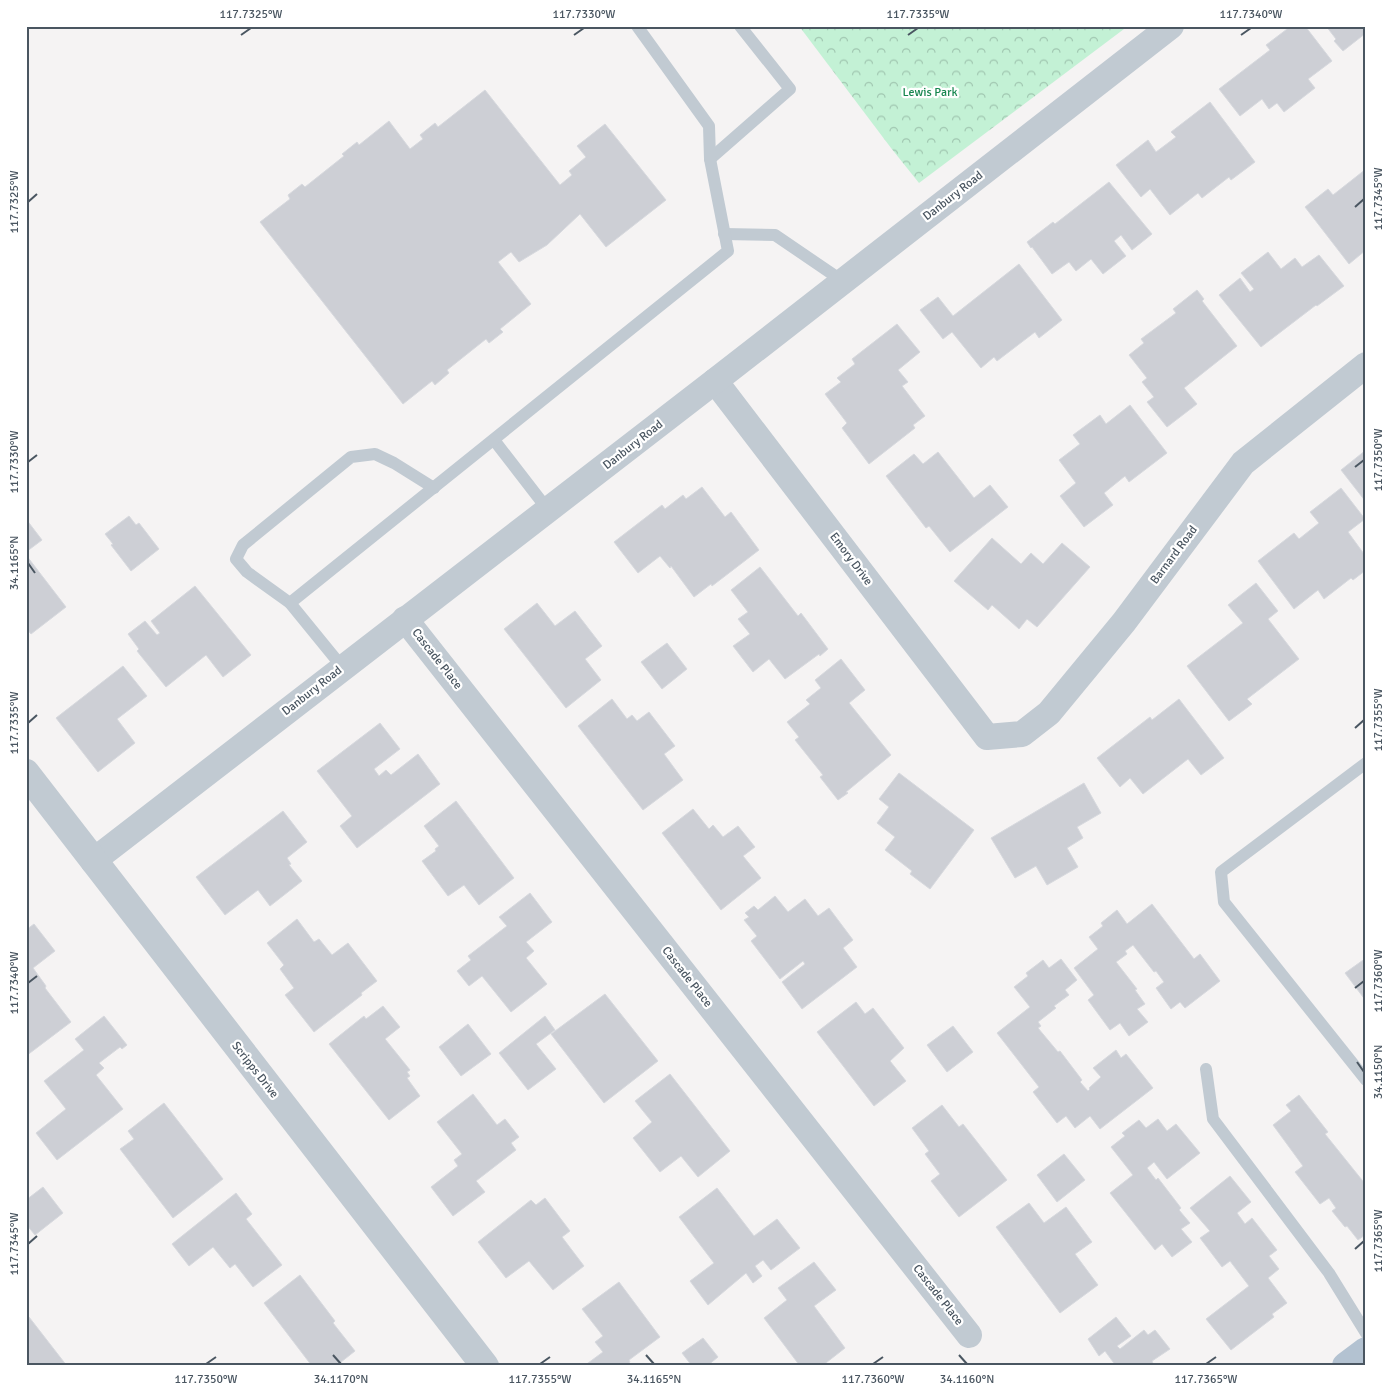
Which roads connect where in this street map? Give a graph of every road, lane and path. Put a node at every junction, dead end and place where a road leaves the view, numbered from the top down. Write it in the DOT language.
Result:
graph roads {
  1 [pos="637,26"];
  2 [pos="740,26"];
  3 [pos="1171,26"];
  4 [pos="710,159"];
  5 [pos="724,234"];
  6 [pos="844,282"];
  7 [pos="1366,365"];
  8 [pos="716,381"];
  9 [pos="494,440"];
  10 [pos="434,488"];
  11 [pos="548,510"];
  12 [pos="290,603"];
  13 [pos="406,619"];
  14 [pos="343,668"];
  15 [pos="987,738"];
  16 [pos="1366,764"];
  17 [pos="26,773"];
  18 [pos="93,861"];
  19 [pos="1206,1069"];
  20 [pos="1366,1080"];
  21 [pos="1366,1333"];
  22 [pos="969,1334"];
  23 [pos="1366,1352"];
  24 [pos="485,1366"];
  25 [pos="1346,1366"];
  1 -- 4 [label="lane"];
  2 -- 4 [label="lane"];
  3 -- 6 [label="street, Danbury Road"];
  4 -- 5 [label="lane"];
  5 -- 6 [label="lane"];
  5 -- 9 [label="lane"];
  6 -- 8 [label="street, Danbury Road"];
  7 -- 15 [label="street, Barnard Road"];
  8 -- 11 [label="street, Danbury Road"];
  8 -- 15 [label="street, Emory Drive"];
  9 -- 10 [label="lane"];
  9 -- 11 [label="lane"];
  10 -- 12 [label="lane"];
  10 -- 12 [label="lane"];
  11 -- 13 [label="street, Danbury Road"];
  12 -- 14 [label="lane"];
  13 -- 14 [label="street, Danbury Road"];
  13 -- 22 [label="street, Cascade Place"];
  14 -- 18 [label="street, Danbury Road"];
  16 -- 20 [label="lane"];
  17 -- 18 [label="street, Scripps Drive"];
  18 -- 24 [label="street, Scripps Drive"];
  19 -- 21 [label="lane"];
  23 -- 25 [label="main road"];
}
